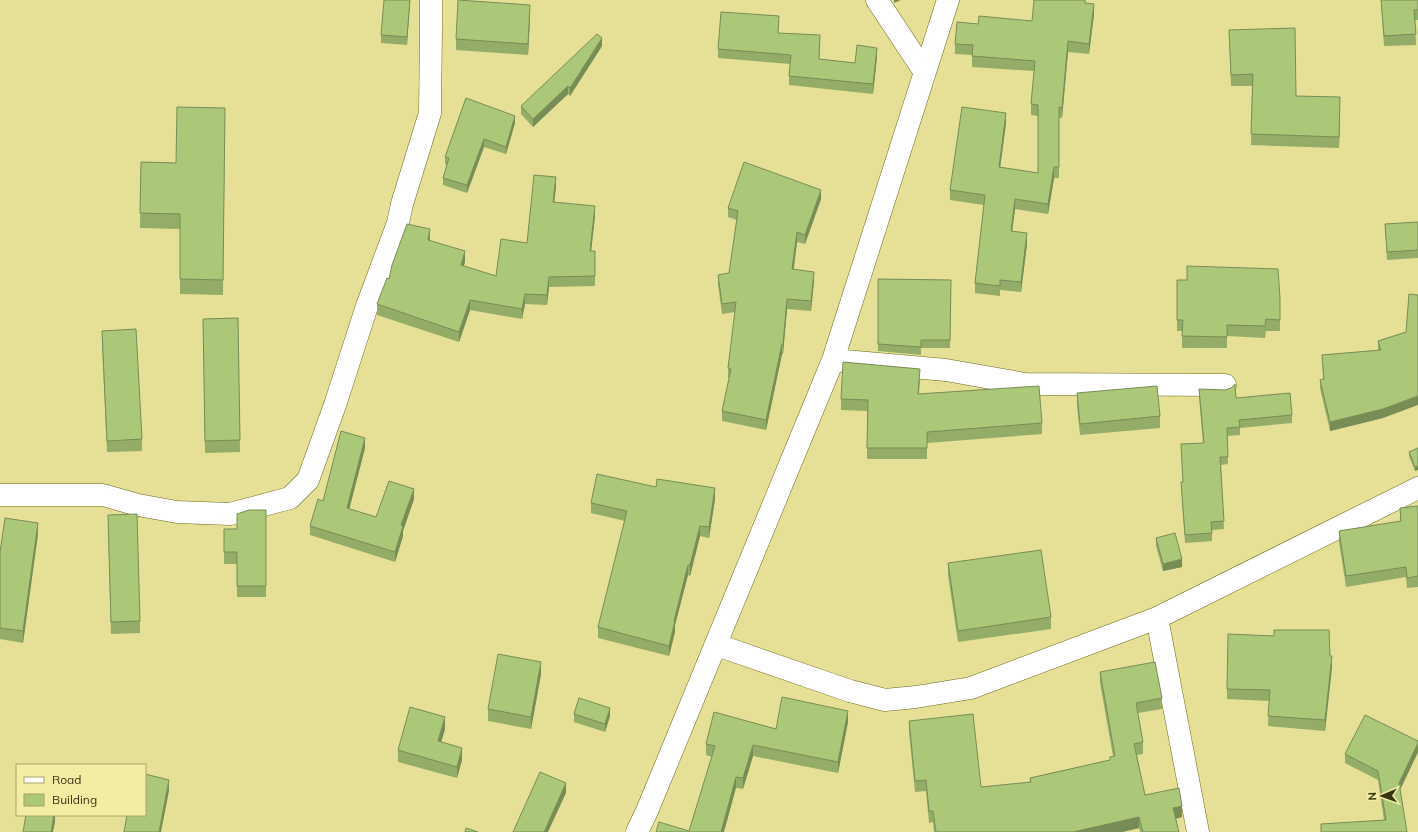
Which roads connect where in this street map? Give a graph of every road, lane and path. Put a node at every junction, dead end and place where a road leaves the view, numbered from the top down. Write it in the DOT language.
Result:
graph roads {
  1 [pos="431,0"];
  2 [pos="877,0"];
  3 [pos="948,0"];
  4 [pos="924,71"];
  5 [pos="833,360"];
  6 [pos="1225,385"];
  7 [pos="1418,488"];
  8 [pos="0,495"];
  9 [pos="1157,618"];
  10 [pos="716,644"];
  11 [pos="637,832"];
  12 [pos="1198,832"];
  1 -- 8 [label="street"];
  2 -- 4 [label="street"];
  3 -- 4 [label="street"];
  4 -- 5 [label="street"];
  5 -- 6 [label="street"];
  5 -- 10 [label="street"];
  7 -- 9 [label="street"];
  9 -- 10 [label="street"];
  9 -- 12 [label="street"];
  10 -- 11 [label="street"];
}
